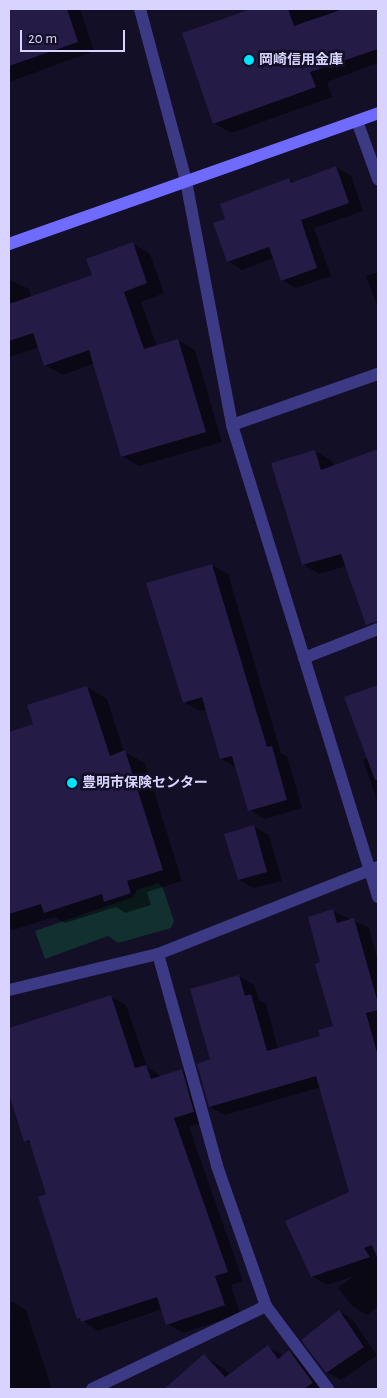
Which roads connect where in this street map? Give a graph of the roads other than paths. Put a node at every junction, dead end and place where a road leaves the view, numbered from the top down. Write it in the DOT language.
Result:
graph roads {
  1 [pos="140,9"];
  2 [pos="378,114"];
  3 [pos="357,121"];
  4 [pos="378,179"];
  5 [pos="186,181"];
  6 [pos="9,244"];
  7 [pos="378,374"];
  8 [pos="232,426"];
  9 [pos="378,629"];
  10 [pos="304,658"];
  11 [pos="374,868"];
  12 [pos="378,897"];
  13 [pos="158,954"];
  14 [pos="9,990"];
  15 [pos="266,1306"];
  16 [pos="92,1389"];
  17 [pos="328,1389"];
  1 -- 5 [label="street"];
  2 -- 3 [label="street"];
  3 -- 4 [label="street"];
  3 -- 5 [label="street"];
  5 -- 6 [label="street"];
  5 -- 8 [label="street"];
  7 -- 8 [label="street"];
  8 -- 10 [label="street"];
  9 -- 10 [label="street"];
  10 -- 11 [label="street"];
  11 -- 12 [label="street"];
  11 -- 13 [label="street"];
  13 -- 14 [label="street"];
  13 -- 15 [label="street"];
  15 -- 16 [label="street"];
  15 -- 17 [label="street"];
}
